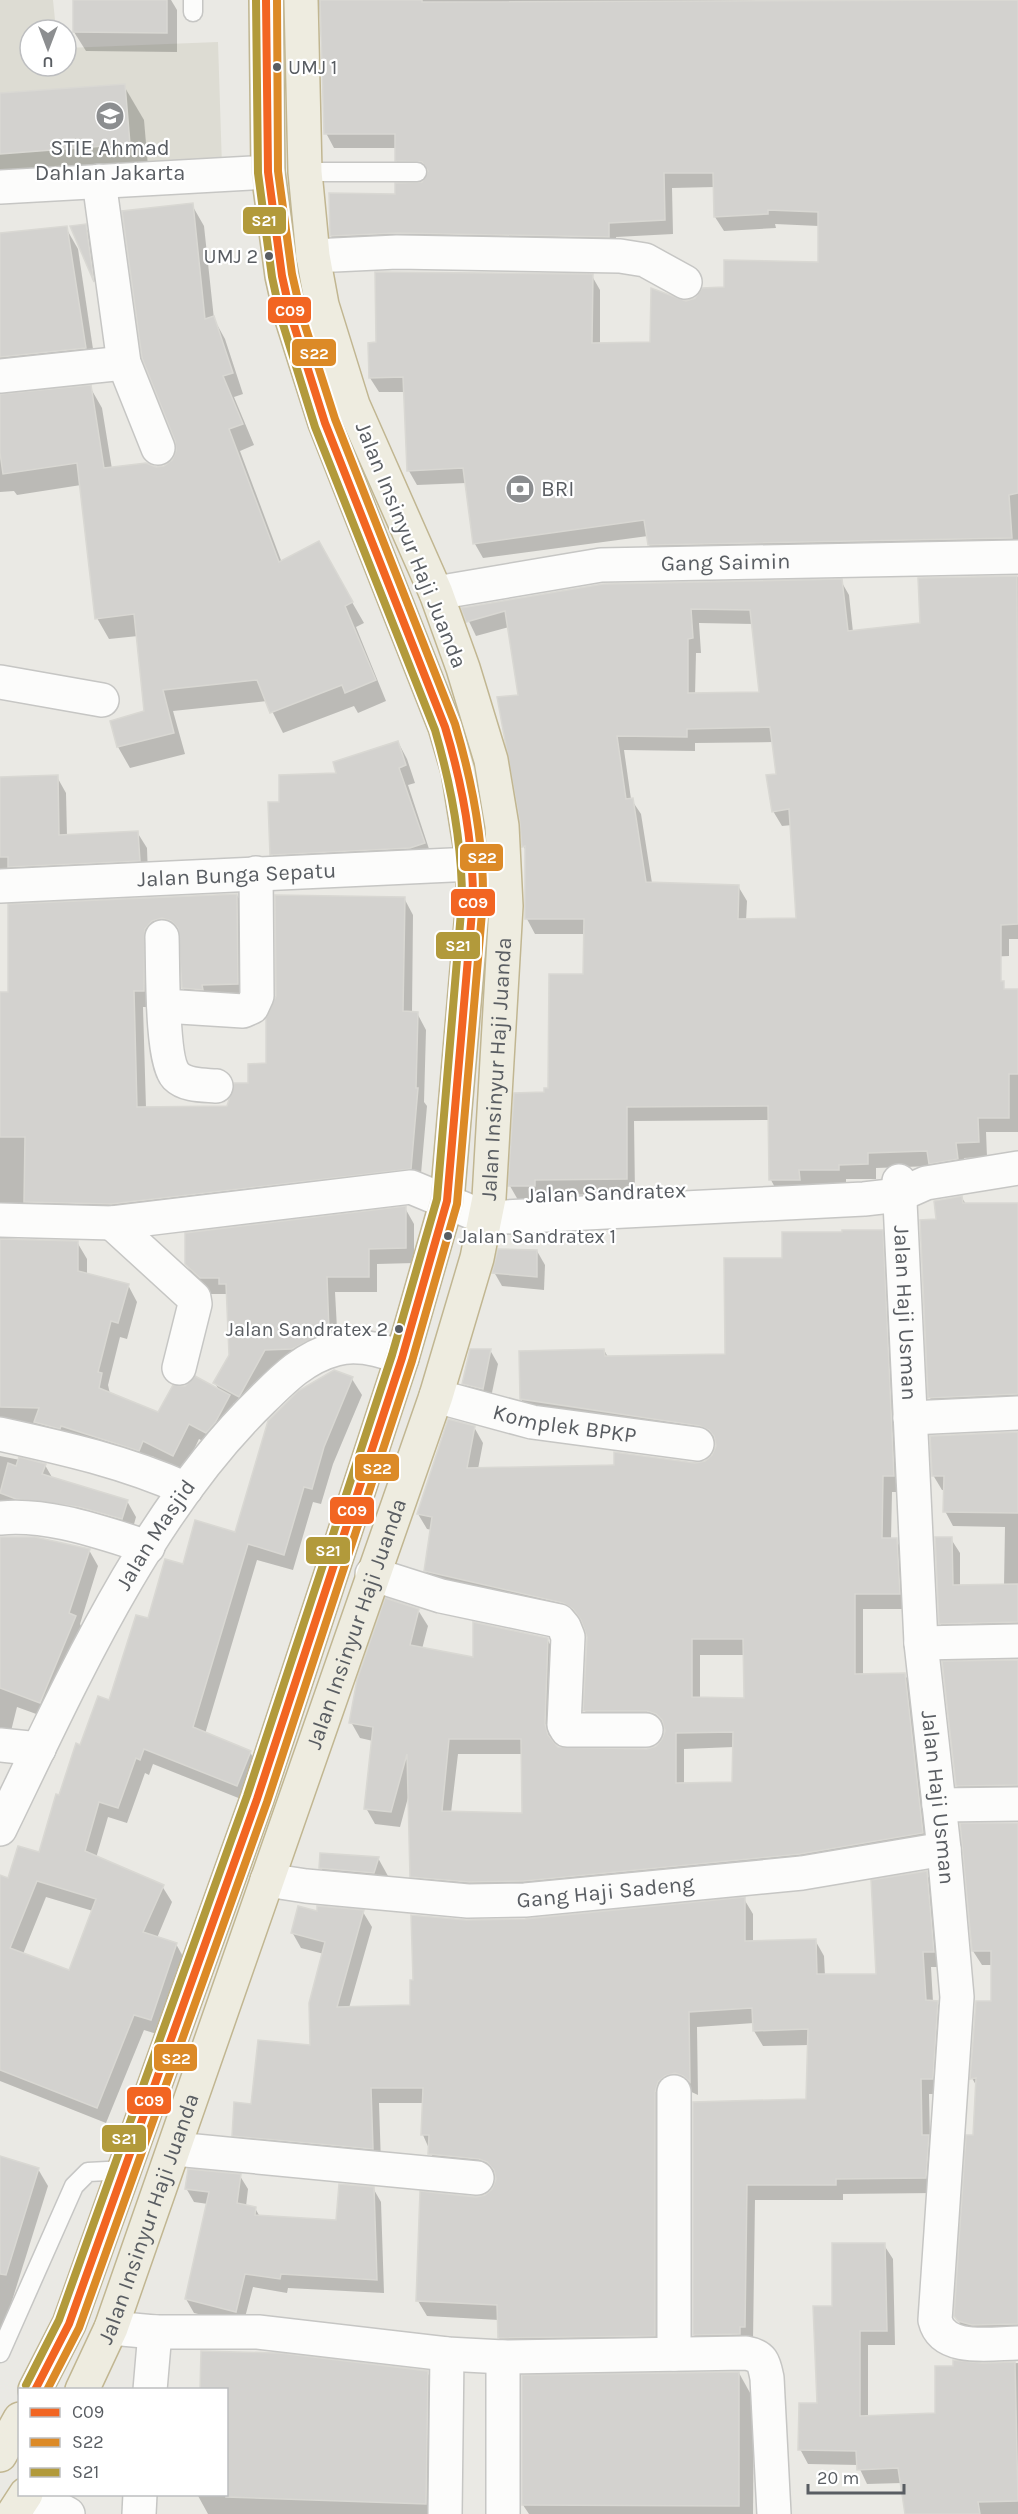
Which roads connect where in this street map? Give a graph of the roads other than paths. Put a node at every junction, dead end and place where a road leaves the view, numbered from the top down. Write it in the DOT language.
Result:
graph roads {
  1 [pos="266,0"];
  2 [pos="301,0"];
  3 [pos="268,172"];
  4 [pos="305,172"];
  5 [pos="417,172"];
  6 [pos="99,181"];
  7 [pos="0,187"];
  8 [pos="313,256"];
  9 [pos="685,282"];
  10 [pos="124,363"];
  11 [pos="0,376"];
  12 [pos="158,448"];
  13 [pos="1018,557"];
  14 [pos="436,593"];
  15 [pos="0,682"];
  16 [pos="102,699"];
  17 [pos="473,864"];
  18 [pos="256,873"];
  19 [pos="0,886"];
  20 [pos="162,937"];
  21 [pos="164,1006"];
  22 [pos="216,1086"];
  23 [pos="1018,1168"];
  24 [pos="908,1187"];
  25 [pos="447,1201"];
  26 [pos="488,1208"];
  27 [pos="0,1220"];
  28 [pos="112,1223"];
  29 [pos="402,1358"];
  30 [pos="179,1368"];
  31 [pos="436,1396"];
  32 [pos="1018,1413"];
  33 [pos="910,1418"];
  34 [pos="0,1434"];
  35 [pos="697,1444"];
  36 [pos="186,1489"];
  37 [pos="0,1518"];
  38 [pos="148,1547"];
  39 [pos="372,1574"];
  40 [pos="1018,1641"];
  41 [pos="921,1643"];
  42 [pos="646,1730"];
  43 [pos="0,1745"];
  44 [pos="39,1749"];
  45 [pos="1018,1804"];
  46 [pos="939,1805"];
  47 [pos="3,1817"];
  48 [pos="944,1849"];
  49 [pos="267,1880"];
  50 [pos="674,2092"];
  51 [pos="175,2149"];
  52 [pos="126,2170"];
  53 [pos="477,2178"];
  54 [pos="111,2328"];
  55 [pos="154,2332"];
  56 [pos="1018,2343"];
  57 [pos="0,2353"];
  58 [pos="447,2354"];
  59 [pos="674,2354"];
  60 [pos="503,2357"];
  61 [pos="36,2388"];
  62 [pos="83,2388"];
  63 [pos="150,2388"];
  64 [pos="25,2496"];
  65 [pos="35,2496"];
  66 [pos="140,2496"];
  67 [pos="13,2514"];
  68 [pos="68,2514"];
  69 [pos="139,2514"];
  70 [pos="445,2514"];
  71 [pos="503,2514"];
  72 [pos="774,2514"];
  1 -- 3 [label="highway, Jalan Insinyur Haji Juanda"];
  2 -- 4 [label="highway, Jalan Insinyur Haji Juanda"];
  3 -- 6 [label="street"];
  3 -- 17 [label="highway, Jalan Insinyur Haji Juanda"];
  4 -- 5 [label="lane"];
  4 -- 8 [label="highway, Jalan Insinyur Haji Juanda"];
  6 -- 7 [label="street"];
  6 -- 10 [label="street"];
  8 -- 9 [label="street"];
  8 -- 14 [label="highway, Jalan Insinyur Haji Juanda"];
  10 -- 11 [label="street"];
  10 -- 12 [label="street"];
  13 -- 14 [label="street, Gang Saimin"];
  14 -- 26 [label="highway, Jalan Insinyur Haji Juanda"];
  15 -- 16 [label="street"];
  17 -- 18 [label="street, Jalan Bunga Sepatu"];
  17 -- 25 [label="highway, Jalan Insinyur Haji Juanda"];
  18 -- 19 [label="street, Jalan Bunga Sepatu"];
  18 -- 21 [label="street"];
  20 -- 21 [label="street"];
  21 -- 22 [label="street"];
  23 -- 24 [label="street, Jalan Sandratex"];
  24 -- 26 [label="street, Jalan Sandratex"];
  24 -- 33 [label="street, Jalan Haji Usman"];
  25 -- 26 [label="street, Jalan Sandratex"];
  25 -- 28 [label="street, Jalan Sandratex"];
  25 -- 29 [label="highway, Jalan Insinyur Haji Juanda"];
  26 -- 31 [label="highway, Jalan Insinyur Haji Juanda"];
  27 -- 28 [label="street, Jalan Sandratex"];
  28 -- 30 [label="street"];
  29 -- 36 [label="street, Jalan Masjid"];
  29 -- 52 [label="highway, Jalan Insinyur Haji Juanda"];
  31 -- 35 [label="street, Komplek BPKP"];
  31 -- 39 [label="highway, Jalan Insinyur Haji Juanda"];
  32 -- 33 [label="street"];
  33 -- 41 [label="street, Jalan Haji Usman"];
  34 -- 36 [label="street"];
  36 -- 38 [label="street, Jalan Masjid"];
  37 -- 38 [label="street"];
  38 -- 44 [label="street, Jalan Masjid"];
  39 -- 42 [label="street"];
  39 -- 49 [label="highway, Jalan Insinyur Haji Juanda"];
  40 -- 41 [label="street"];
  41 -- 46 [label="street, Jalan Haji Usman"];
  43 -- 44 [label="street"];
  44 -- 47 [label="street, Jalan Masjid"];
  45 -- 46 [label="street"];
  46 -- 48 [label="street, Jalan Haji Usman"];
  48 -- 49 [label="street, Gang Haji Sadeng"];
  48 -- 56 [label="street, Jalan Haji Usman"];
  49 -- 51 [label="highway, Jalan Insinyur Haji Juanda"];
  50 -- 59 [label="street"];
  51 -- 53 [label="street"];
  51 -- 54 [label="highway, Jalan Insinyur Haji Juanda"];
  52 -- 57 [label="lane"];
  52 -- 61 [label="highway, Jalan Insinyur Haji Juanda"];
  54 -- 55 [label="street"];
  54 -- 62 [label="highway, Jalan Insinyur Haji Juanda"];
  55 -- 58 [label="street"];
  55 -- 63 [label="street"];
  58 -- 60 [label="street"];
  58 -- 70 [label="street"];
  59 -- 60 [label="street"];
  59 -- 72 [label="street"];
  60 -- 71 [label="street"];
  64 -- 67 [label="highway"];
  65 -- 68 [label="street"];
  66 -- 69 [label="street"];
}
